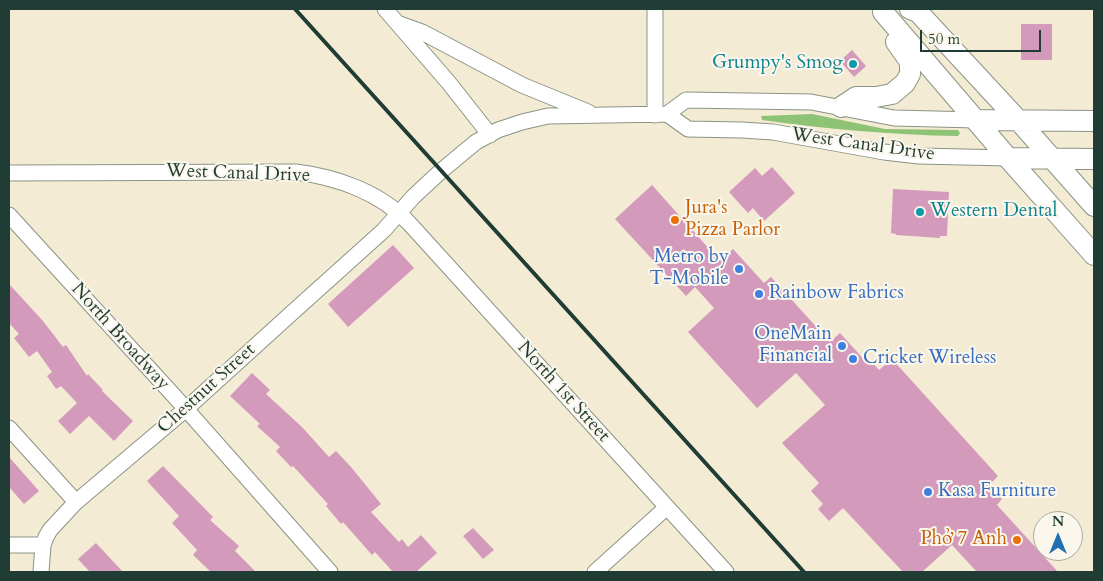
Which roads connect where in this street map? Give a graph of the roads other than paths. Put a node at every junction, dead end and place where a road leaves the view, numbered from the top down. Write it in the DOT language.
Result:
graph roads {
  1 [pos="655,9"];
  2 [pos="910,9"];
  3 [pos="883,10"];
  4 [pos="389,13"];
  5 [pos="841,107"];
  6 [pos="594,115"];
  7 [pos="661,115"];
  8 [pos="976,120"];
  9 [pos="1018,120"];
  10 [pos="1094,121"];
  11 [pos="490,135"];
  12 [pos="1008,158"];
  13 [pos="1052,158"];
  14 [pos="1094,159"];
  15 [pos="9,172"];
  16 [pos="1094,206"];
  17 [pos="399,212"];
  18 [pos="9,215"];
  19 [pos="1094,255"];
  20 [pos="186,409"];
  21 [pos="9,428"];
  22 [pos="76,502"];
  23 [pos="667,507"];
  24 [pos="9,545"];
  25 [pos="43,545"];
  26 [pos="41,572"];
  27 [pos="330,572"];
  28 [pos="595,572"];
  29 [pos="726,572"];
  1 -- 7 [label="street"];
  2 -- 9 [label="main road"];
  3 -- 5 [label="main road"];
  3 -- 8 [label="main road"];
  4 -- 6 [label="street"];
  4 -- 11 [label="street"];
  5 -- 7 [label="street, West Canal Drive"];
  5 -- 8 [label="street, West Canal Drive"];
  6 -- 7 [label="street"];
  6 -- 11 [label="street"];
  7 -- 12 [label="street, West Canal Drive"];
  8 -- 9 [label="main road, West Canal Drive"];
  8 -- 12 [label="main road"];
  9 -- 10 [label="main road, West Canal Drive"];
  9 -- 13 [label="main road"];
  11 -- 17 [label="street"];
  12 -- 13 [label="main road, West Canal Drive"];
  12 -- 19 [label="main road"];
  13 -- 14 [label="main road, West Canal Drive"];
  13 -- 16 [label="main road"];
  15 -- 17 [label="street, West Canal Drive"];
  17 -- 20 [label="street, Chestnut Street"];
  17 -- 23 [label="street, North 1st Street"];
  18 -- 20 [label="street, North Broadway"];
  20 -- 22 [label="street, Chestnut Street"];
  20 -- 27 [label="street, North Broadway"];
  21 -- 22 [label="street"];
  22 -- 25 [label="street, Chestnut Street"];
  23 -- 28 [label="street"];
  23 -- 29 [label="street, North 1st Street"];
  24 -- 25 [label="street"];
  25 -- 26 [label="street"];
}
